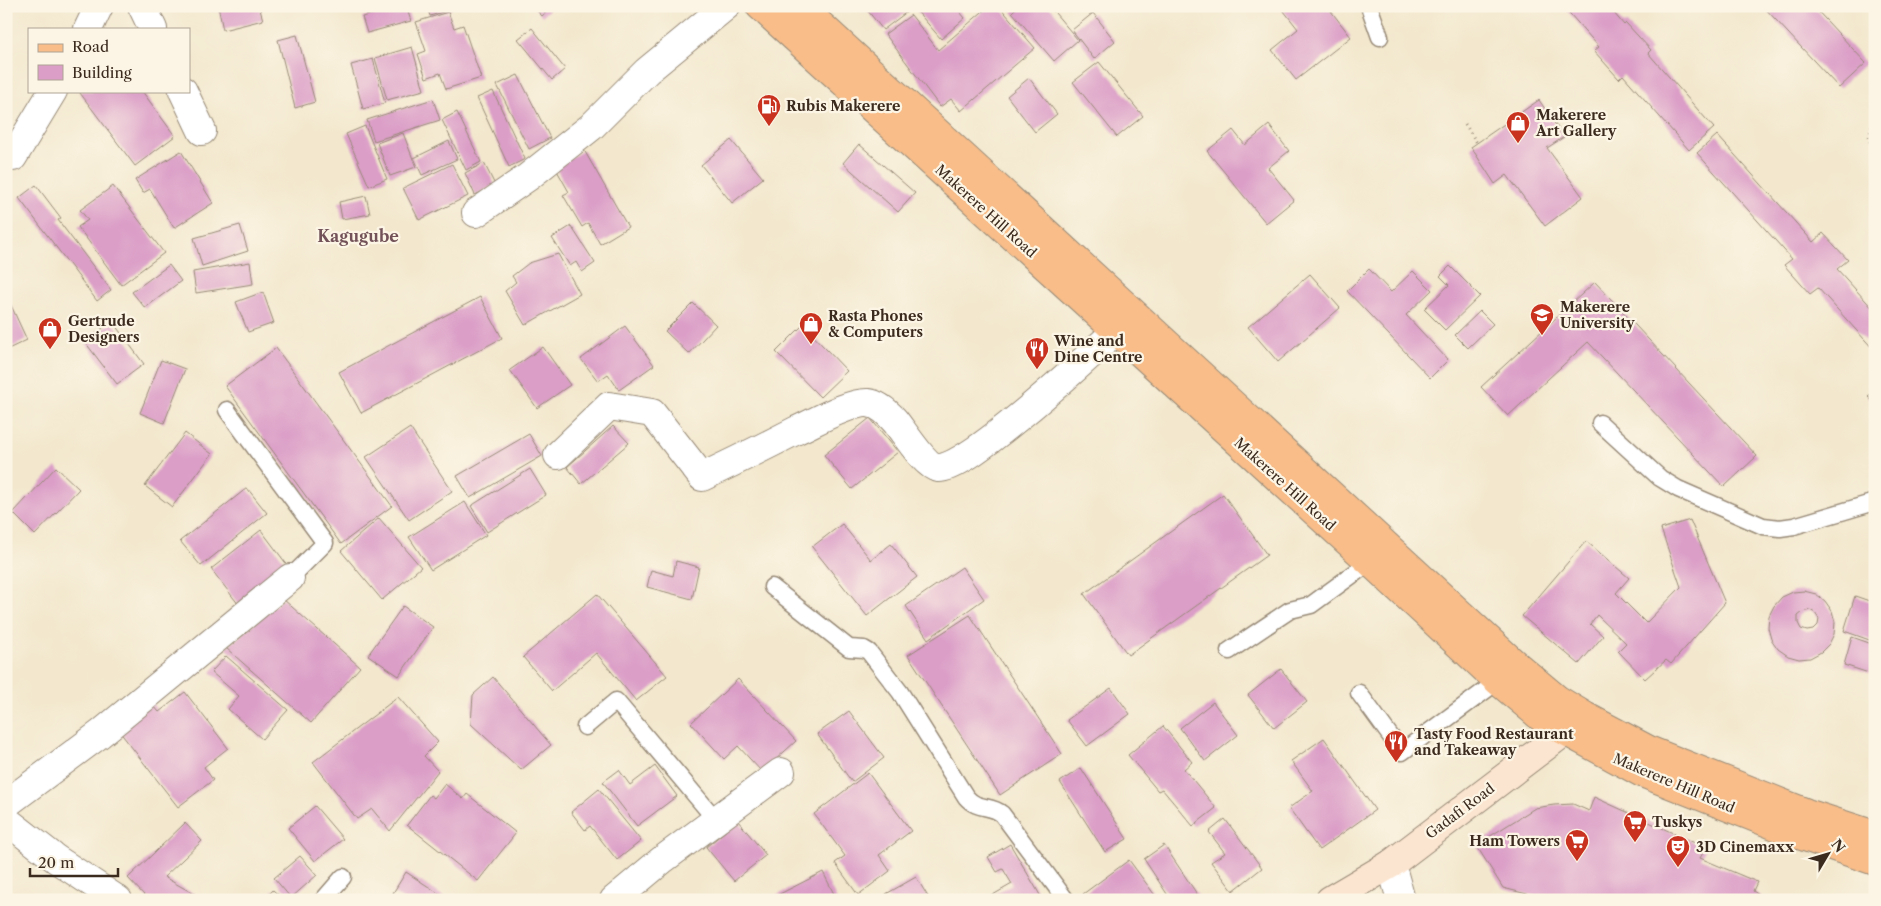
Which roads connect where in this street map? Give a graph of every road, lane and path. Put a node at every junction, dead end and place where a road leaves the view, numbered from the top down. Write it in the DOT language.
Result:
graph roads {
  1 [pos="99,6"];
  2 [pos="142,6"];
  3 [pos="726,6"];
  4 [pos="760,6"];
  5 [pos="800,6"];
  6 [pos="1369,6"];
  7 [pos="88,28"];
  8 [pos="153,28"];
  9 [pos="1380,37"];
  10 [pos="52,92"];
  11 [pos="183,92"];
  12 [pos="1875,112"];
  13 [pos="1465,124"];
  14 [pos="202,131"];
  15 [pos="1477,142"];
  16 [pos="13,157"];
  17 [pos="1875,158"];
  18 [pos="476,214"];
  19 [pos="1117,330"];
  20 [pos="228,410"];
  21 [pos="1600,423"];
  22 [pos="558,455"];
  23 [pos="1875,502"];
  24 [pos="1370,562"];
  25 [pos="290,578"];
  26 [pos="772,587"];
  27 [pos="1229,651"];
  28 [pos="1498,681"];
  29 [pos="1359,693"];
  30 [pos="1575,724"];
  31 [pos="585,727"];
  32 [pos="781,772"];
  33 [pos="6,804"];
  34 [pos="6,820"];
  35 [pos="716,820"];
  36 [pos="1875,836"];
  37 [pos="1875,861"];
  38 [pos="1391,864"];
  39 [pos="343,877"];
  40 [pos="118,900"];
  41 [pos="323,900"];
  42 [pos="614,900"];
  43 [pos="1066,900"];
  44 [pos="1330,900"];
  45 [pos="1401,900"];
  1 -- 7 [label="street"];
  2 -- 8 [label="street"];
  3 -- 18 [label="street"];
  4 -- 19 [label="main road, Makerere Hill Road"];
  5 -- 30 [label="main road, Makerere Hill Road"];
  6 -- 9 [label="lane"];
  10 -- 16 [label="street"];
  11 -- 14 [label="street"];
  12 -- 17 [label="path"];
  13 -- 15 [label="path"];
  19 -- 22 [label="street"];
  19 -- 24 [label="main road, Makerere Hill Road"];
  20 -- 25 [label="lane"];
  21 -- 23 [label="lane"];
  24 -- 27 [label="lane"];
  24 -- 28 [label="main road, Makerere Hill Road"];
  25 -- 33 [label="street"];
  26 -- 43 [label="lane"];
  28 -- 29 [label="lane"];
  28 -- 30 [label="main road, Makerere Hill Road"];
  30 -- 36 [label="main road, Makerere Hill Road"];
  30 -- 37 [label="main road, Makerere Hill Road"];
  30 -- 38 [label="street, Gadafi Road"];
  31 -- 35 [label="lane"];
  32 -- 35 [label="street"];
  34 -- 40 [label="street"];
  35 -- 42 [label="street"];
  38 -- 44 [label="street, Gadafi Road"];
  38 -- 45 [label="street"];
  39 -- 41 [label="lane"];
}
